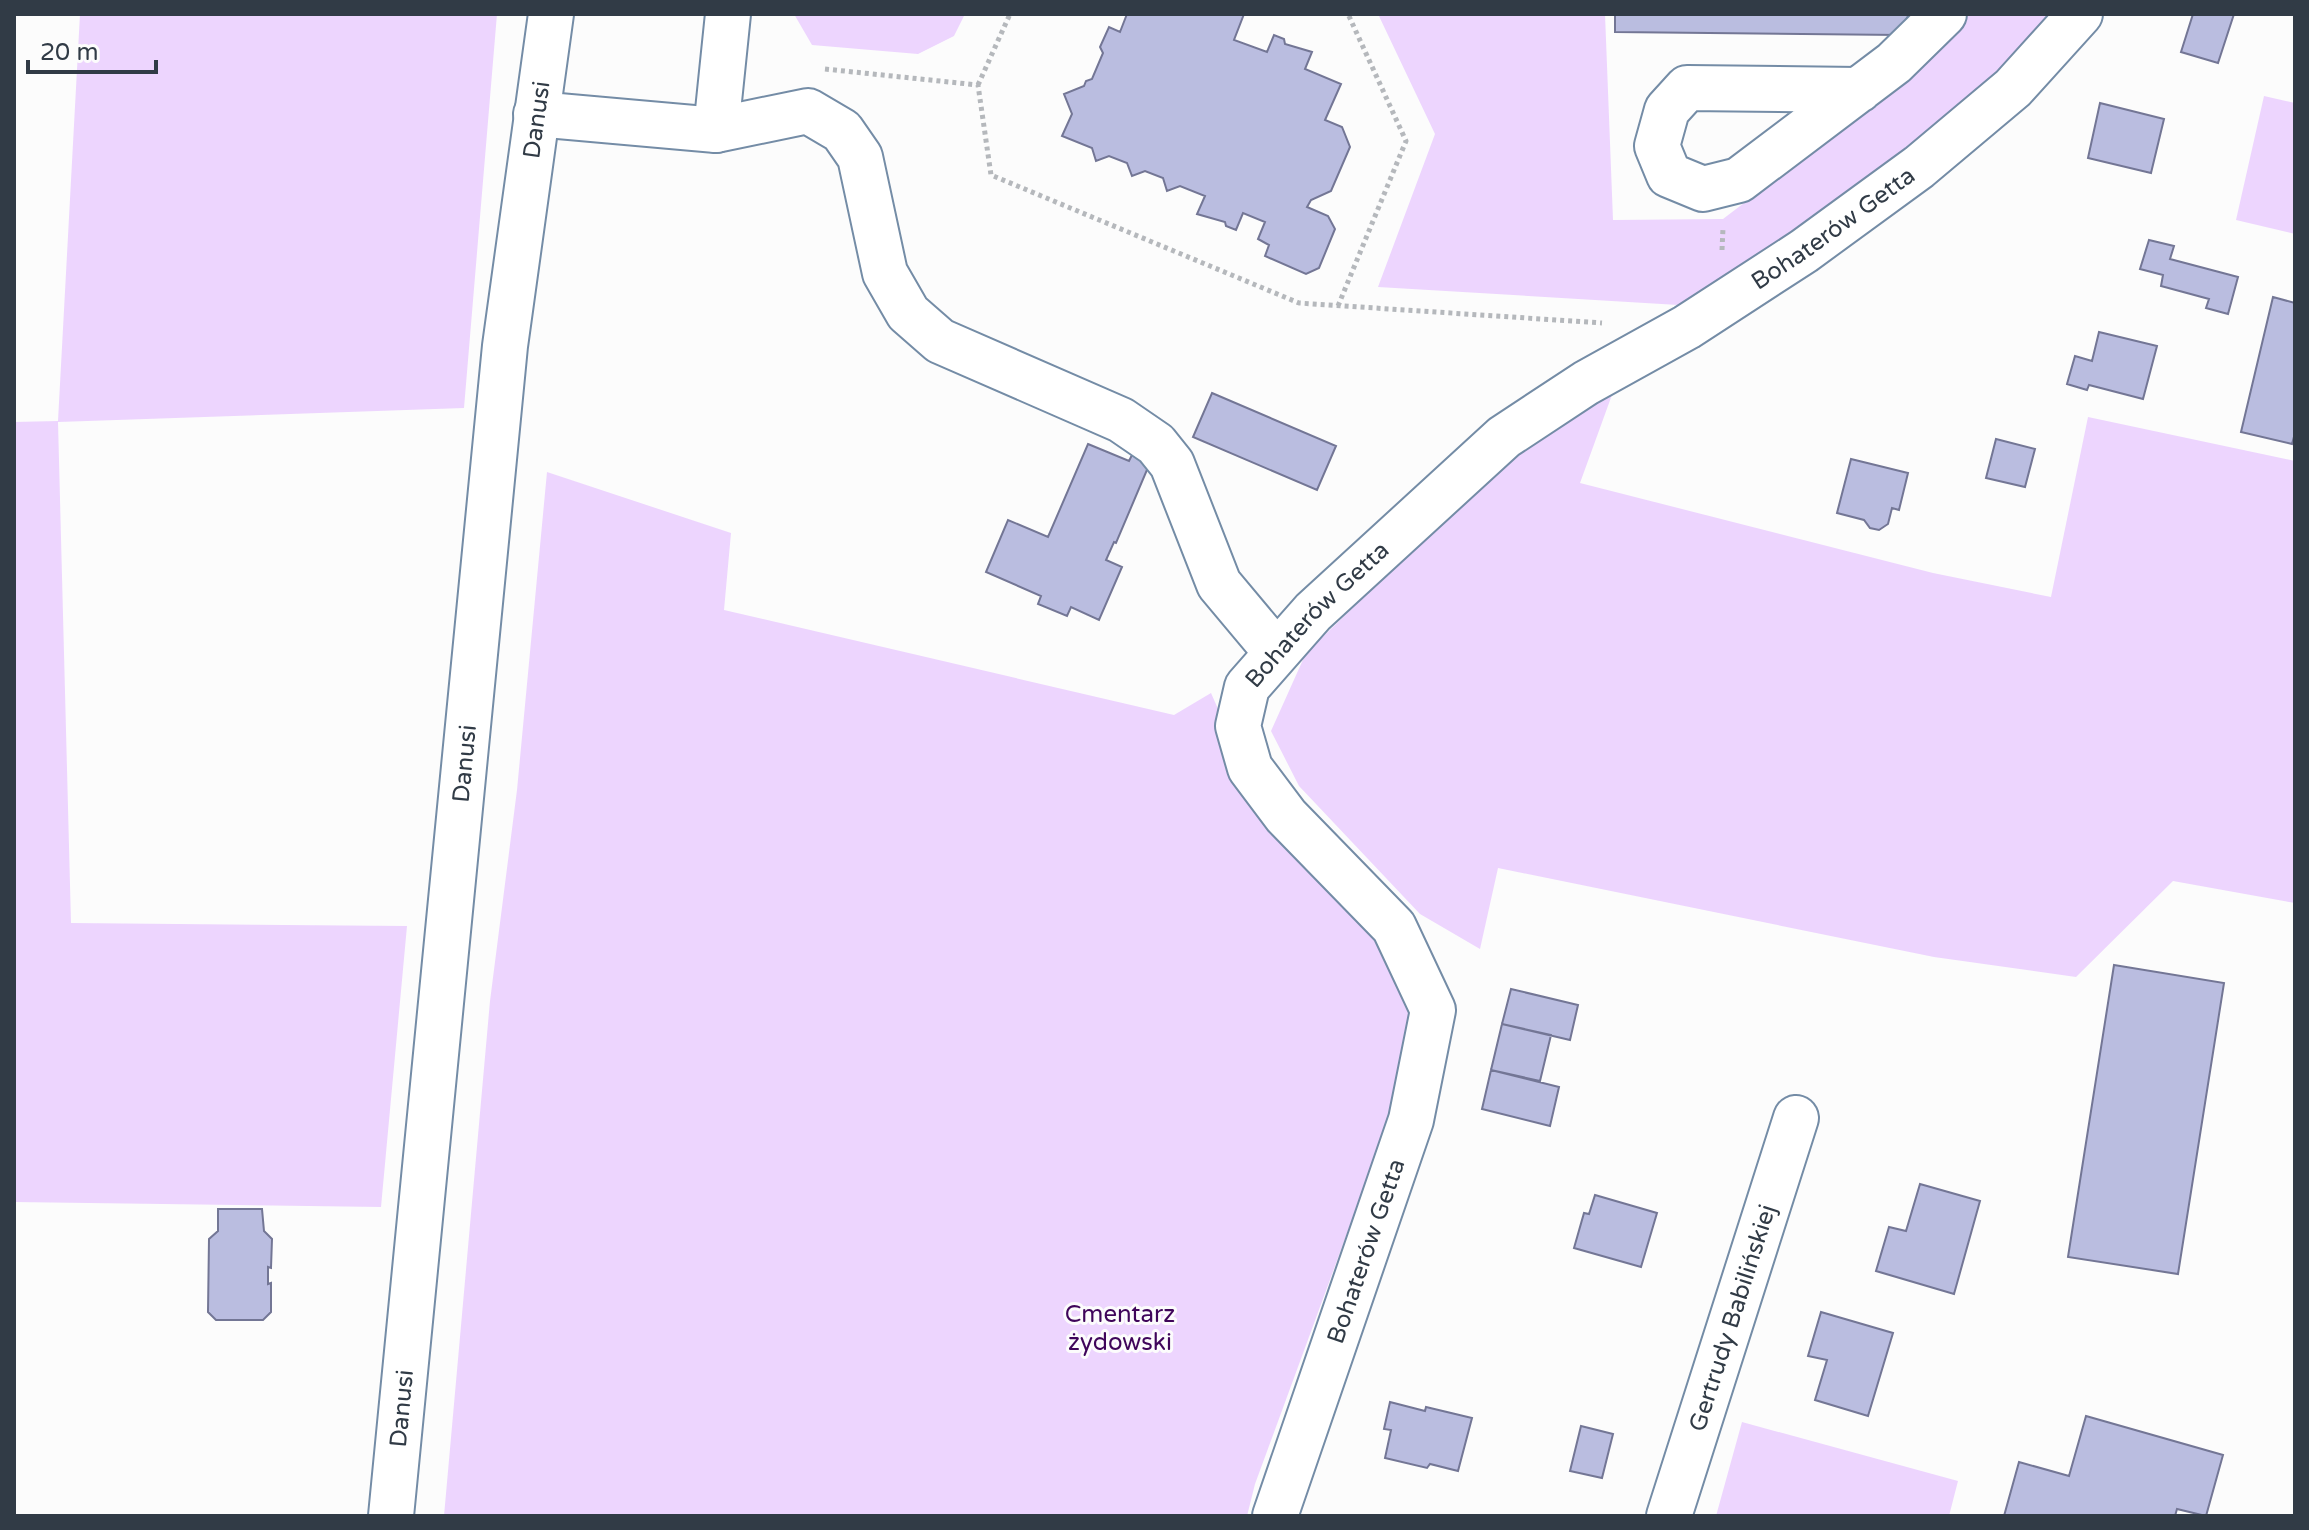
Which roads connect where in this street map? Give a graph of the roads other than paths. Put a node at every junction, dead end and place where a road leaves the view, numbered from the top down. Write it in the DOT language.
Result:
graph roads {
  1 [pos="551,14"];
  2 [pos="728,14"];
  3 [pos="1944,14"];
  4 [pos="2080,14"];
  5 [pos="1859,90"];
  6 [pos="536,114"];
  7 [pos="716,130"];
  8 [pos="1276,652"];
  9 [pos="1796,1118"];
  10 [pos="1280,1501"];
  11 [pos="391,1516"];
  12 [pos="1669,1516"];
  1 -- 6 [label="street, Danusi"];
  2 -- 7 [label="street"];
  3 -- 5 [label="street"];
  4 -- 8 [label="street, Bohaterów Getta"];
  6 -- 7 [label="street"];
  6 -- 11 [label="street, Danusi"];
  7 -- 8 [label="street"];
  8 -- 10 [label="street, Bohaterów Getta"];
  9 -- 12 [label="street, Gertrudy Babilińskiej"];
}
